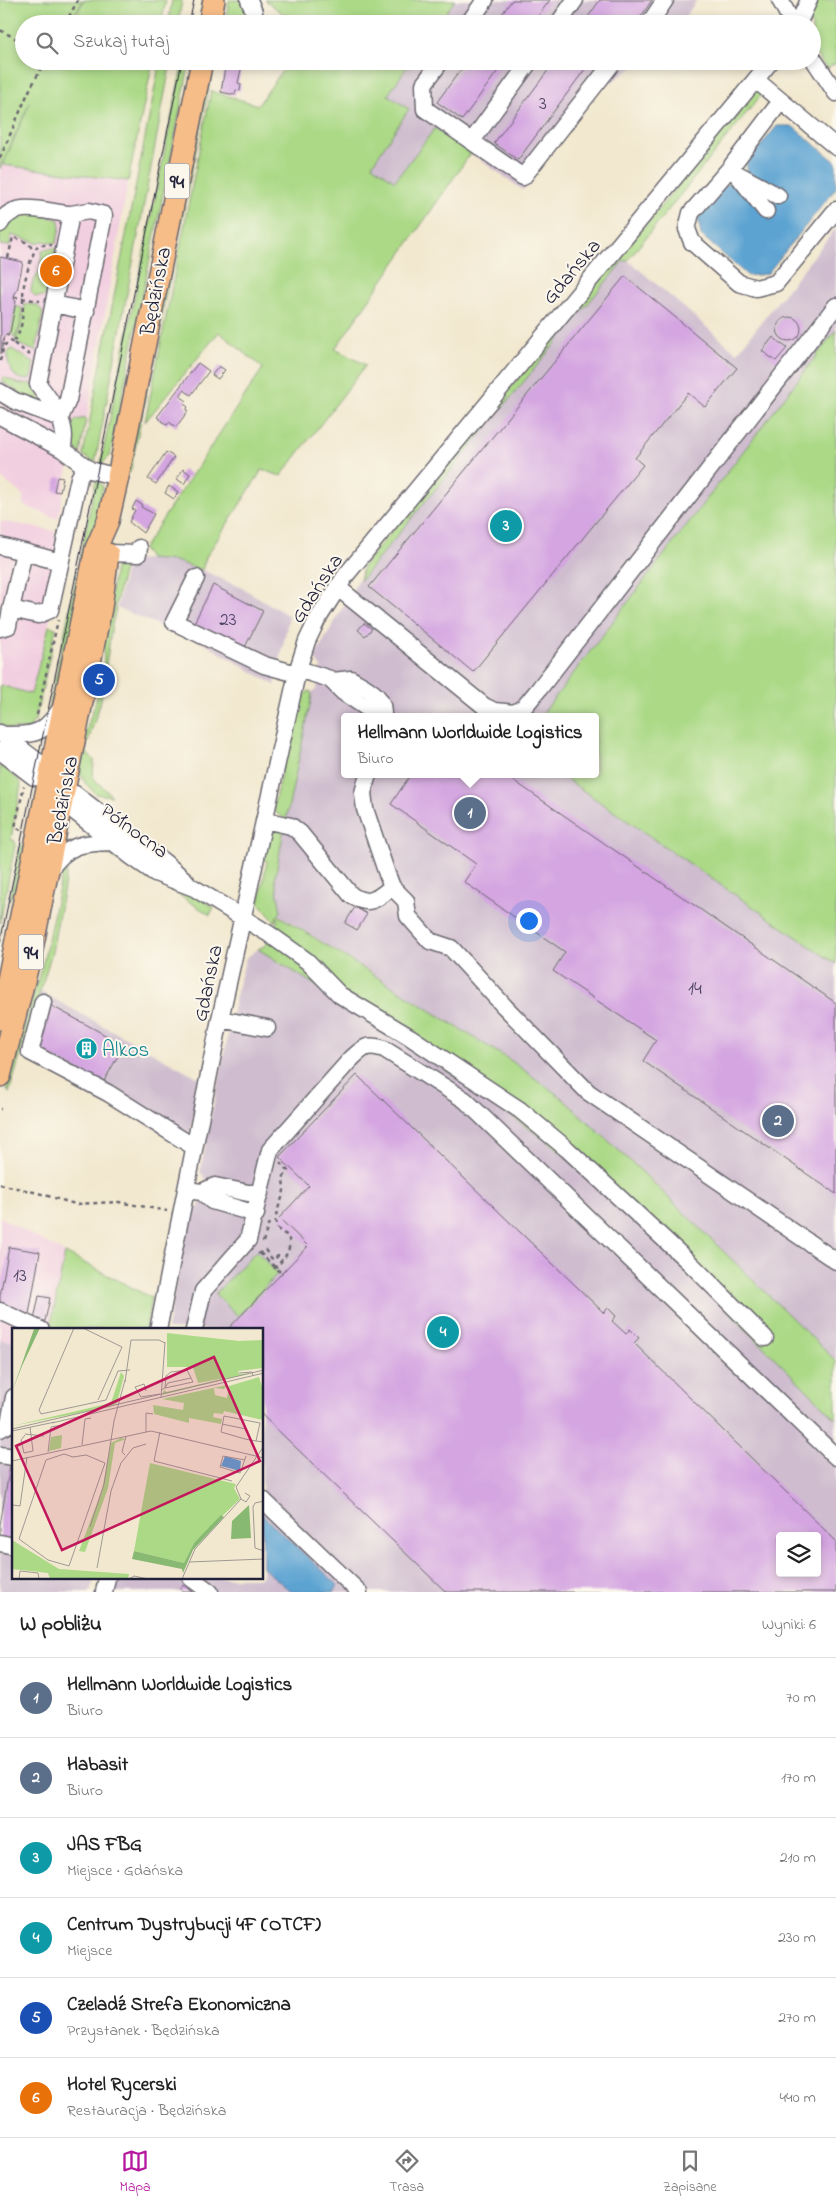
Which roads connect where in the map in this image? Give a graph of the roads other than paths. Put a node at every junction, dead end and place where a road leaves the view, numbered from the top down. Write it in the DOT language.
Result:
graph roads {
  1 [pos="214,0"];
  2 [pos="249,0"];
  3 [pos="485,0"];
  4 [pos="576,0"];
  5 [pos="665,0"];
  6 [pos="780,0"];
  7 [pos="809,0"];
  8 [pos="211,15"];
  9 [pos="254,15"];
  10 [pos="474,15"];
  11 [pos="565,15"];
  12 [pos="655,15"];
  13 [pos="788,15"];
  14 [pos="802,15"];
  15 [pos="200,70"];
  16 [pos="434,70"];
  17 [pos="523,70"];
  18 [pos="607,70"];
  19 [pos="764,70"];
  20 [pos="821,70"];
  21 [pos="756,80"];
  22 [pos="836,93"];
  23 [pos="781,102"];
  24 [pos="472,141"];
  25 [pos="836,147"];
  26 [pos="733,170"];
  27 [pos="778,196"];
  28 [pos="836,210"];
  29 [pos="766,211"];
  30 [pos="71,214"];
  31 [pos="0,224"];
  32 [pos="50,303"];
  33 [pos="836,306"];
  34 [pos="86,311"];
  35 [pos="0,392"];
  36 [pos="0,416"];
  37 [pos="60,418"];
  38 [pos="62,449"];
  39 [pos="85,467"];
  40 [pos="118,477"];
  41 [pos="108,521"];
  42 [pos="0,546"];
  43 [pos="139,548"];
  44 [pos="24,552"];
  45 [pos="108,553"];
  46 [pos="60,562"];
  47 [pos="196,578"];
  48 [pos="337,586"];
  49 [pos="11,609"];
  50 [pos="0,628"];
  51 [pos="298,672"];
  52 [pos="64,704"];
  53 [pos="377,713"];
  54 [pos="1,740"];
  55 [pos="48,778"];
  56 [pos="367,778"];
  57 [pos="64,793"];
  58 [pos="264,820"];
  59 [pos="112,842"];
  60 [pos="47,874"];
  61 [pos="392,887"];
  62 [pos="194,888"];
  63 [pos="242,917"];
  64 [pos="43,1002"];
  65 [pos="0,1019"];
  66 [pos="220,1019"];
  67 [pos="267,1028"];
  68 [pos="0,1076"];
  69 [pos="194,1147"];
  70 [pos="186,1190"];
  71 [pos="202,1192"];
  72 [pos="260,1193"];
  73 [pos="263,1214"];
  74 [pos="836,1260"];
  75 [pos="0,1312"];
  76 [pos="36,1328"];
  77 [pos="158,1328"];
  78 [pos="194,1328"];
  79 [pos="765,1338"];
  80 [pos="12,1408"];
  81 [pos="0,1429"];
  82 [pos="836,1457"];
  83 [pos="264,1501"];
  84 [pos="194,1580"];
  85 [pos="210,1592"];
  86 [pos="359,1592"];
  1 -- 8 [label="main road"];
  2 -- 9 [label="street"];
  3 -- 10 [label="street"];
  4 -- 11 [label="street"];
  5 -- 12 [label="street"];
  6 -- 13 [label="street"];
  7 -- 14 [label="street"];
  15 -- 40 [label="main road, Będzińska / 94"];
  16 -- 24 [label="street"];
  17 -- 24 [label="street"];
  18 -- 24 [label="street"];
  19 -- 21 [label="street, Gdańska"];
  20 -- 22 [label="street"];
  21 -- 23 [label="street"];
  21 -- 48 [label="street, Gdańska"];
  23 -- 25 [label="street"];
  23 -- 26 [label="street"];
  26 -- 27 [label="street"];
  26 -- 28 [label="street"];
  26 -- 29 [label="street"];
  30 -- 31 [label="street"];
  30 -- 32 [label="street"];
  30 -- 34 [label="street"];
  32 -- 34 [label="street"];
  32 -- 37 [label="street"];
  33 -- 48 [label="street"];
  34 -- 37 [label="street"];
  35 -- 37 [label="street"];
  36 -- 38 [label="street"];
  37 -- 38 [label="street"];
  38 -- 39 [label="street"];
  39 -- 40 [label="street"];
  39 -- 46 [label="street"];
  40 -- 41 [label="main road, Będzińska / 94"];
  41 -- 45 [label="main road, Będzińska / 94"];
  41 -- 52 [label="main road, Będzińska / 94"];
  42 -- 44 [label="street"];
  43 -- 45 [label="street"];
  44 -- 46 [label="street"];
  44 -- 49 [label="street"];
  45 -- 57 [label="main road, Będzińska / 94"];
  46 -- 49 [label="street"];
  47 -- 51 [label="street"];
  48 -- 51 [label="street, Gdańska"];
  49 -- 50 [label="street"];
  51 -- 53 [label="street"];
  51 -- 58 [label="street, Gdańska"];
  52 -- 54 [label="street"];
  52 -- 55 [label="main road, Będzińska / 94"];
  54 -- 55 [label="street, Północna"];
  55 -- 57 [label="street, Północna"];
  55 -- 65 [label="main road, Będzińska / 94"];
  56 -- 61 [label="street"];
  57 -- 59 [label="street, Północna"];
  57 -- 60 [label="main road, Będzińska / 94"];
  57 -- 62 [label="street, Północna"];
  58 -- 61 [label="street"];
  58 -- 63 [label="street, Gdańska"];
  59 -- 60 [label="street"];
  59 -- 62 [label="street, Północna"];
  60 -- 68 [label="main road, Będzińska / 94"];
  61 -- 74 [label="street"];
  62 -- 63 [label="street, Północna"];
  63 -- 66 [label="street, Gdańska"];
  63 -- 79 [label="street, Północna"];
  64 -- 69 [label="street"];
  66 -- 67 [label="street"];
  66 -- 69 [label="street, Gdańska"];
  69 -- 70 [label="street, Gdańska"];
  70 -- 71 [label="street"];
  70 -- 77 [label="street, Gdańska"];
  71 -- 72 [label="street"];
  71 -- 73 [label="street"];
  72 -- 73 [label="street"];
  72 -- 82 [label="street"];
  73 -- 78 [label="street"];
  75 -- 76 [label="street"];
  80 -- 81 [label="street"];
  83 -- 86 [label="street"];
  84 -- 85 [label="street"];
}
